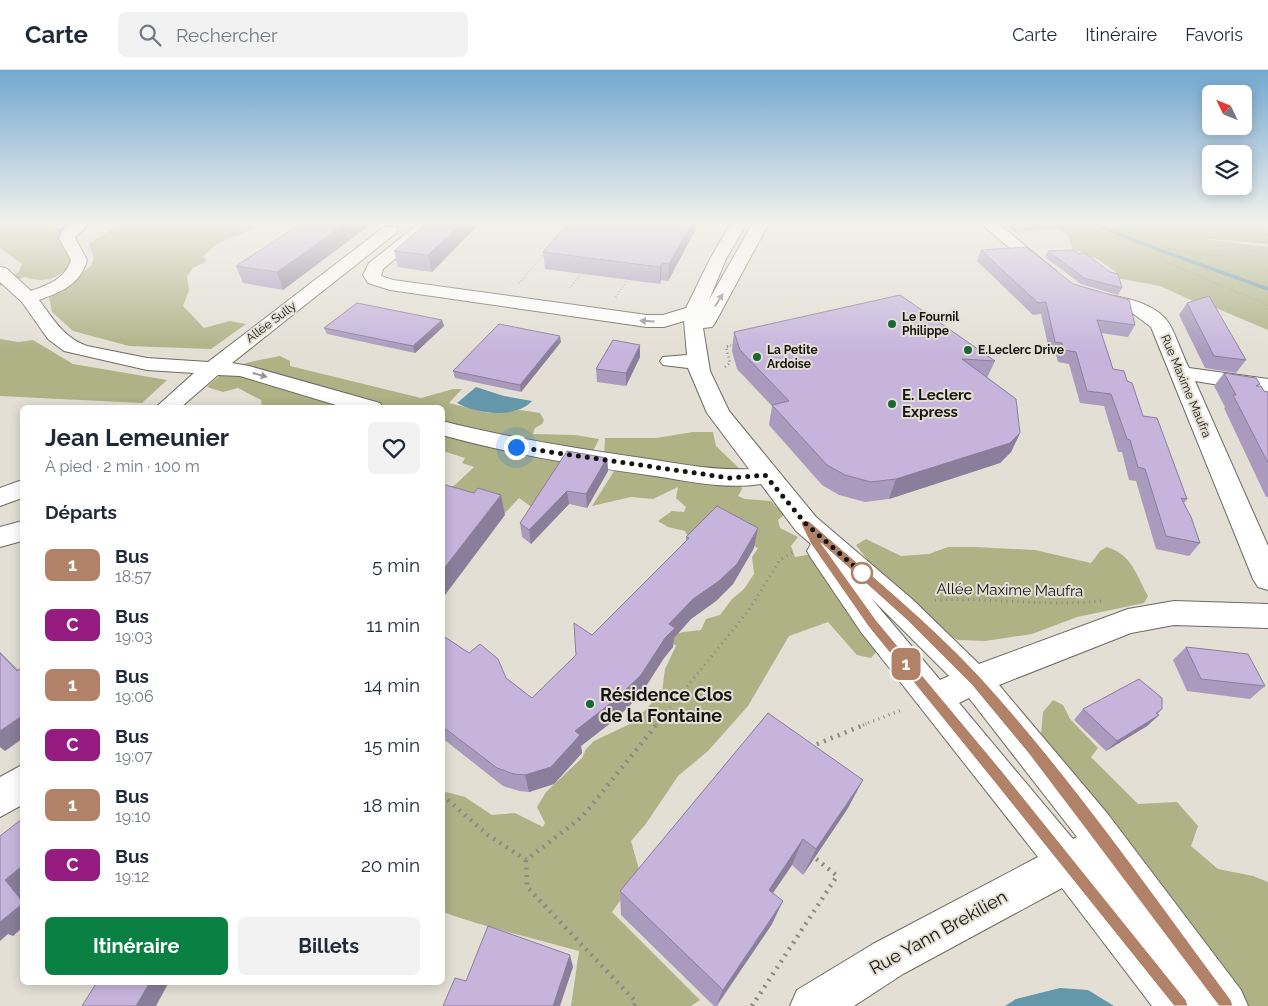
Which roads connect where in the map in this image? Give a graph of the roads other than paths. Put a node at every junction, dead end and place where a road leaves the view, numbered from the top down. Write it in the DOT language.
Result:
graph roads {
  1 [pos="78,265"];
  2 [pos="346,265"];
  3 [pos="377,265"];
  4 [pos="716,265"];
  5 [pos="738,265"];
  6 [pos="1043,265"];
  7 [pos="0,272"];
  8 [pos="28,298"];
  9 [pos="694,312"];
  10 [pos="696,352"];
  11 [pos="670,361"];
  12 [pos="213,367"];
  13 [pos="1181,373"];
  14 [pos="1268,386"];
  15 [pos="169,405"];
  16 [pos="362,405"];
  17 [pos="445,429"];
  18 [pos="765,475"];
  19 [pos="20,532"];
  20 [pos="810,533"];
  21 [pos="0,537"];
  22 [pos="1268,579"];
  23 [pos="1268,616"];
  24 [pos="975,680"];
  25 [pos="934,698"];
  26 [pos="20,785"];
  27 [pos="0,798"];
  28 [pos="1067,863"];
  29 [pos="1204,998"];
  30 [pos="813,1006"];
  1 -- 8 [label="street"];
  2 -- 12 [label="street, Allée Sully"];
  9 -- 3 [label="street, one-way"];
  4 -- 9 [label="street"];
  10 -- 5 [label="street, one-way"];
  6 -- 13 [label="street, Rue Maxime Maufra"];
  7 -- 8 [label="street"];
  8 -- 12 [label="street"];
  9 -- 10 [label="street"];
  10 -- 11 [label="street"];
  10 -- 18 [label="street"];
  12 -- 15 [label="street, Allée Sully"];
  12 -- 16 [label="street, one-way"];
  13 -- 14 [label="street"];
  13 -- 22 [label="street, Rue Maxime Maufra"];
  17 -- 18 [label="street"];
  18 -- 20 [label="street"];
  19 -- 21 [label="street"];
  20 -- 24 [label="street"];
  20 -- 25 [label="street"];
  23 -- 24 [label="street"];
  24 -- 25 [label="street"];
  24 -- 29 [label="street"];
  25 -- 28 [label="street"];
  26 -- 27 [label="street"];
  28 -- 29 [label="street, Rue Yann Brekilien"];
  28 -- 30 [label="street, Rue Yann Brekilien"];
}
